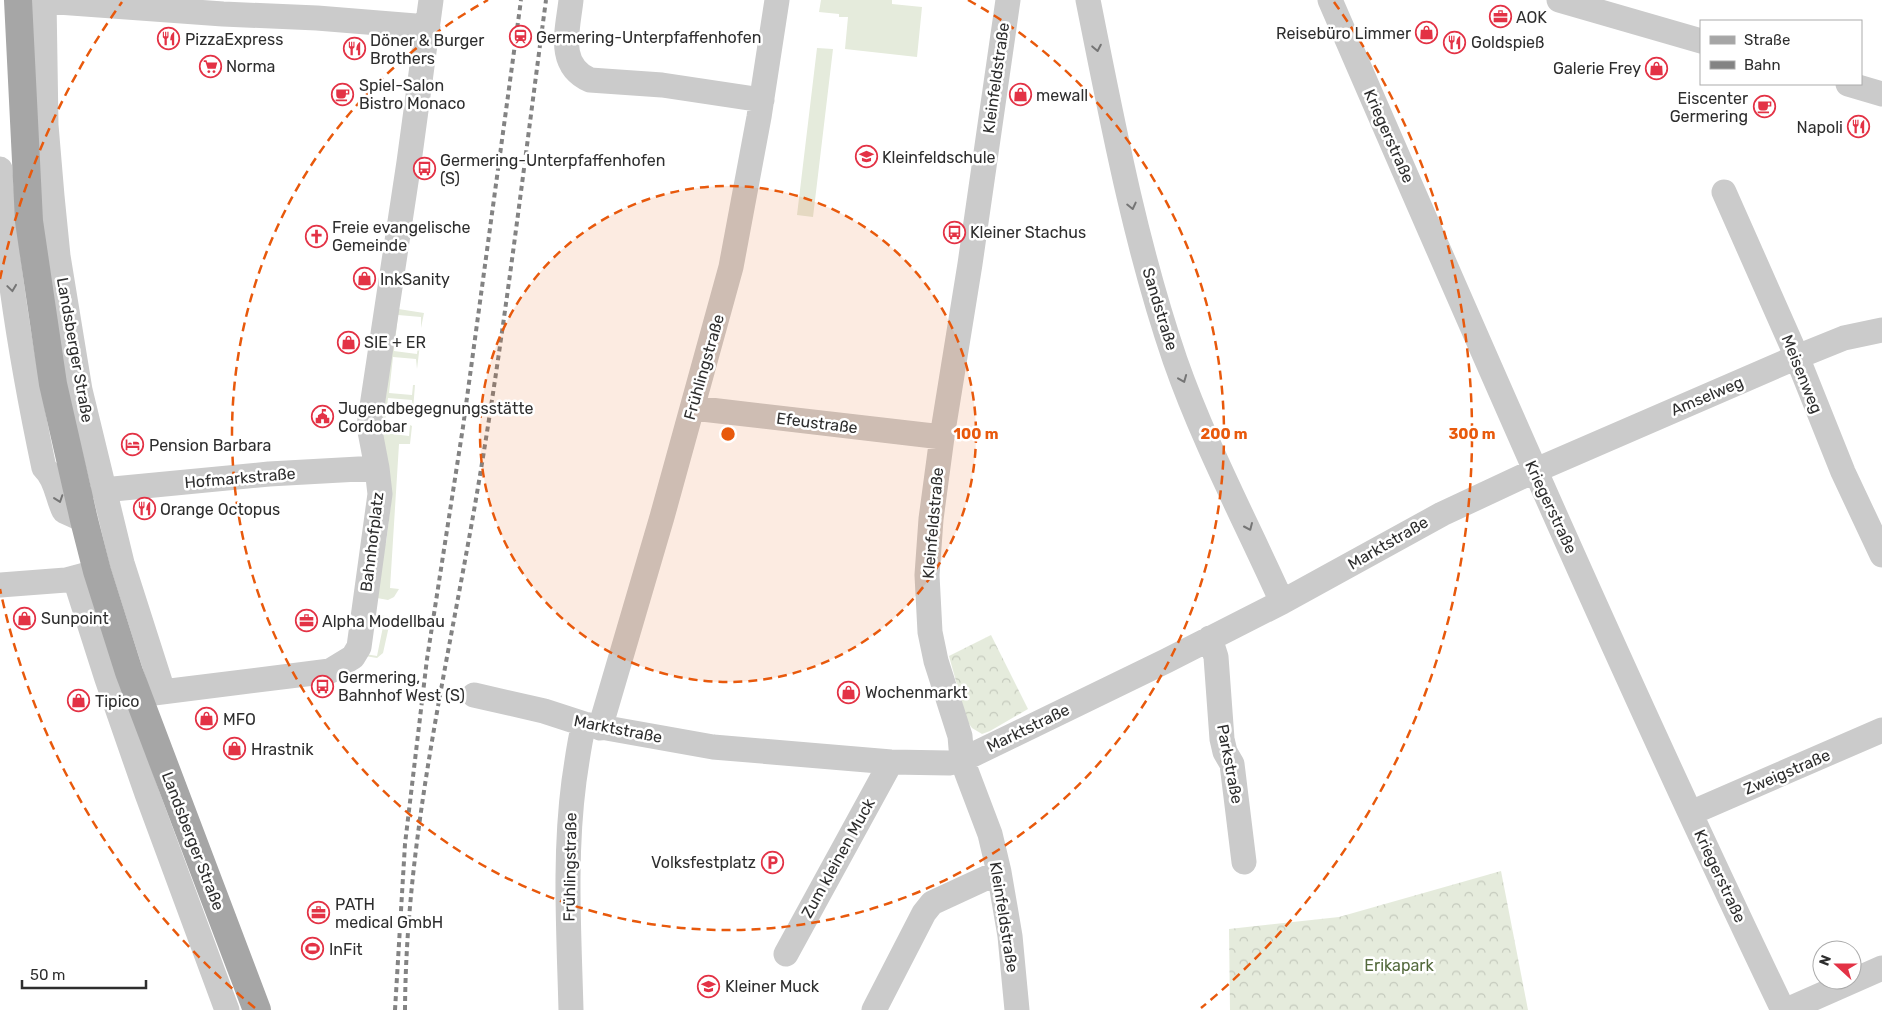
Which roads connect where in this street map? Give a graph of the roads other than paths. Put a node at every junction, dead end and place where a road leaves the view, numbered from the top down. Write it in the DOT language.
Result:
graph roads {
  1 [pos="35,0"];
  2 [pos="431,0"];
  3 [pos="571,0"];
  4 [pos="777,0"];
  5 [pos="1008,0"];
  6 [pos="1088,0"];
  7 [pos="1330,0"];
  8 [pos="1559,0"];
  9 [pos="224,7"];
  10 [pos="428,27"];
  11 [pos="1700,41"];
  12 [pos="1851,85"];
  13 [pos="1882,94"];
  14 [pos="762,100"];
  15 [pos="0,170"];
  16 [pos="1724,192"];
  17 [pos="1882,330"];
  18 [pos="1796,357"];
  19 [pos="692,408"];
  20 [pos="942,438"];
  21 [pos="378,468"];
  22 [pos="1534,470"];
  23 [pos="103,490"];
  24 [pos="84,520"];
  25 [pos="1882,555"];
  26 [pos="98,571"];
  27 [pos="0,585"];
  28 [pos="1282,602"];
  29 [pos="1210,638"];
  30 [pos="134,684"];
  31 [pos="474,695"];
  32 [pos="592,726"];
  33 [pos="1882,730"];
  34 [pos="962,760"];
  35 [pos="891,762"];
  36 [pos="1691,813"];
  37 [pos="1244,862"];
  38 [pos="999,872"];
  39 [pos="786,954"];
  40 [pos="1882,968"];
  41 [pos="227,1010"];
  42 [pos="257,1010"];
  43 [pos="571,1010"];
  44 [pos="874,1010"];
  45 [pos="1017,1010"];
  46 [pos="1785,1010"];
  1 -- 9 [label="street"];
  1 -- 23 [label="street, Landsberger Straße"];
  1 -- 24 [label="main road, Landsberger Straße"];
  2 -- 10 [label="street, Bahnhofplatz"];
  3 -- 14 [label="street"];
  4 -- 14 [label="street, Frühlingstraße"];
  5 -- 20 [label="street, Kleinfeldstraße"];
  6 -- 28 [label="street, Sandstraße, one-way"];
  7 -- 22 [label="street, Kriegerstraße"];
  8 -- 11 [label="street"];
  9 -- 10 [label="street"];
  10 -- 21 [label="street, Bahnhofplatz"];
  12 -- 13 [label="street"];
  14 -- 19 [label="street, Frühlingstraße"];
  15 -- 24 [label="street, one-way"];
  16 -- 18 [label="street, Meisenweg"];
  17 -- 18 [label="street, Amselweg"];
  18 -- 22 [label="street, Amselweg"];
  18 -- 25 [label="street, Meisenweg"];
  19 -- 20 [label="street, Efeustraße"];
  19 -- 32 [label="street, Frühlingstraße"];
  20 -- 34 [label="street, Kleinfeldstraße"];
  21 -- 23 [label="street, Hofmarkstraße"];
  21 -- 30 [label="street, Bahnhofplatz"];
  22 -- 28 [label="street, Marktstraße"];
  22 -- 36 [label="street, Kriegerstraße"];
  23 -- 26 [label="street, Landsberger Straße"];
  24 -- 26 [label="main road, Landsberger Straße"];
  26 -- 27 [label="street"];
  26 -- 30 [label="main road, Landsberger Straße"];
  26 -- 30 [label="street, Landsberger Straße"];
  28 -- 29 [label="street, Marktstraße"];
  29 -- 34 [label="street, Marktstraße"];
  29 -- 37 [label="street, Parkstraße"];
  30 -- 41 [label="street, Landsberger Straße"];
  30 -- 42 [label="main road, Landsberger Straße"];
  31 -- 32 [label="street, Marktstraße"];
  32 -- 35 [label="street, Marktstraße"];
  32 -- 43 [label="street, Frühlingstraße"];
  33 -- 36 [label="street, Zweigstraße"];
  34 -- 35 [label="street, Marktstraße"];
  34 -- 38 [label="street, Kleinfeldstraße"];
  35 -- 39 [label="street, Zum kleinen Muck"];
  36 -- 46 [label="street, Kriegerstraße"];
  38 -- 44 [label="street"];
  38 -- 45 [label="street, Kleinfeldstraße"];
  40 -- 46 [label="street"];
}
